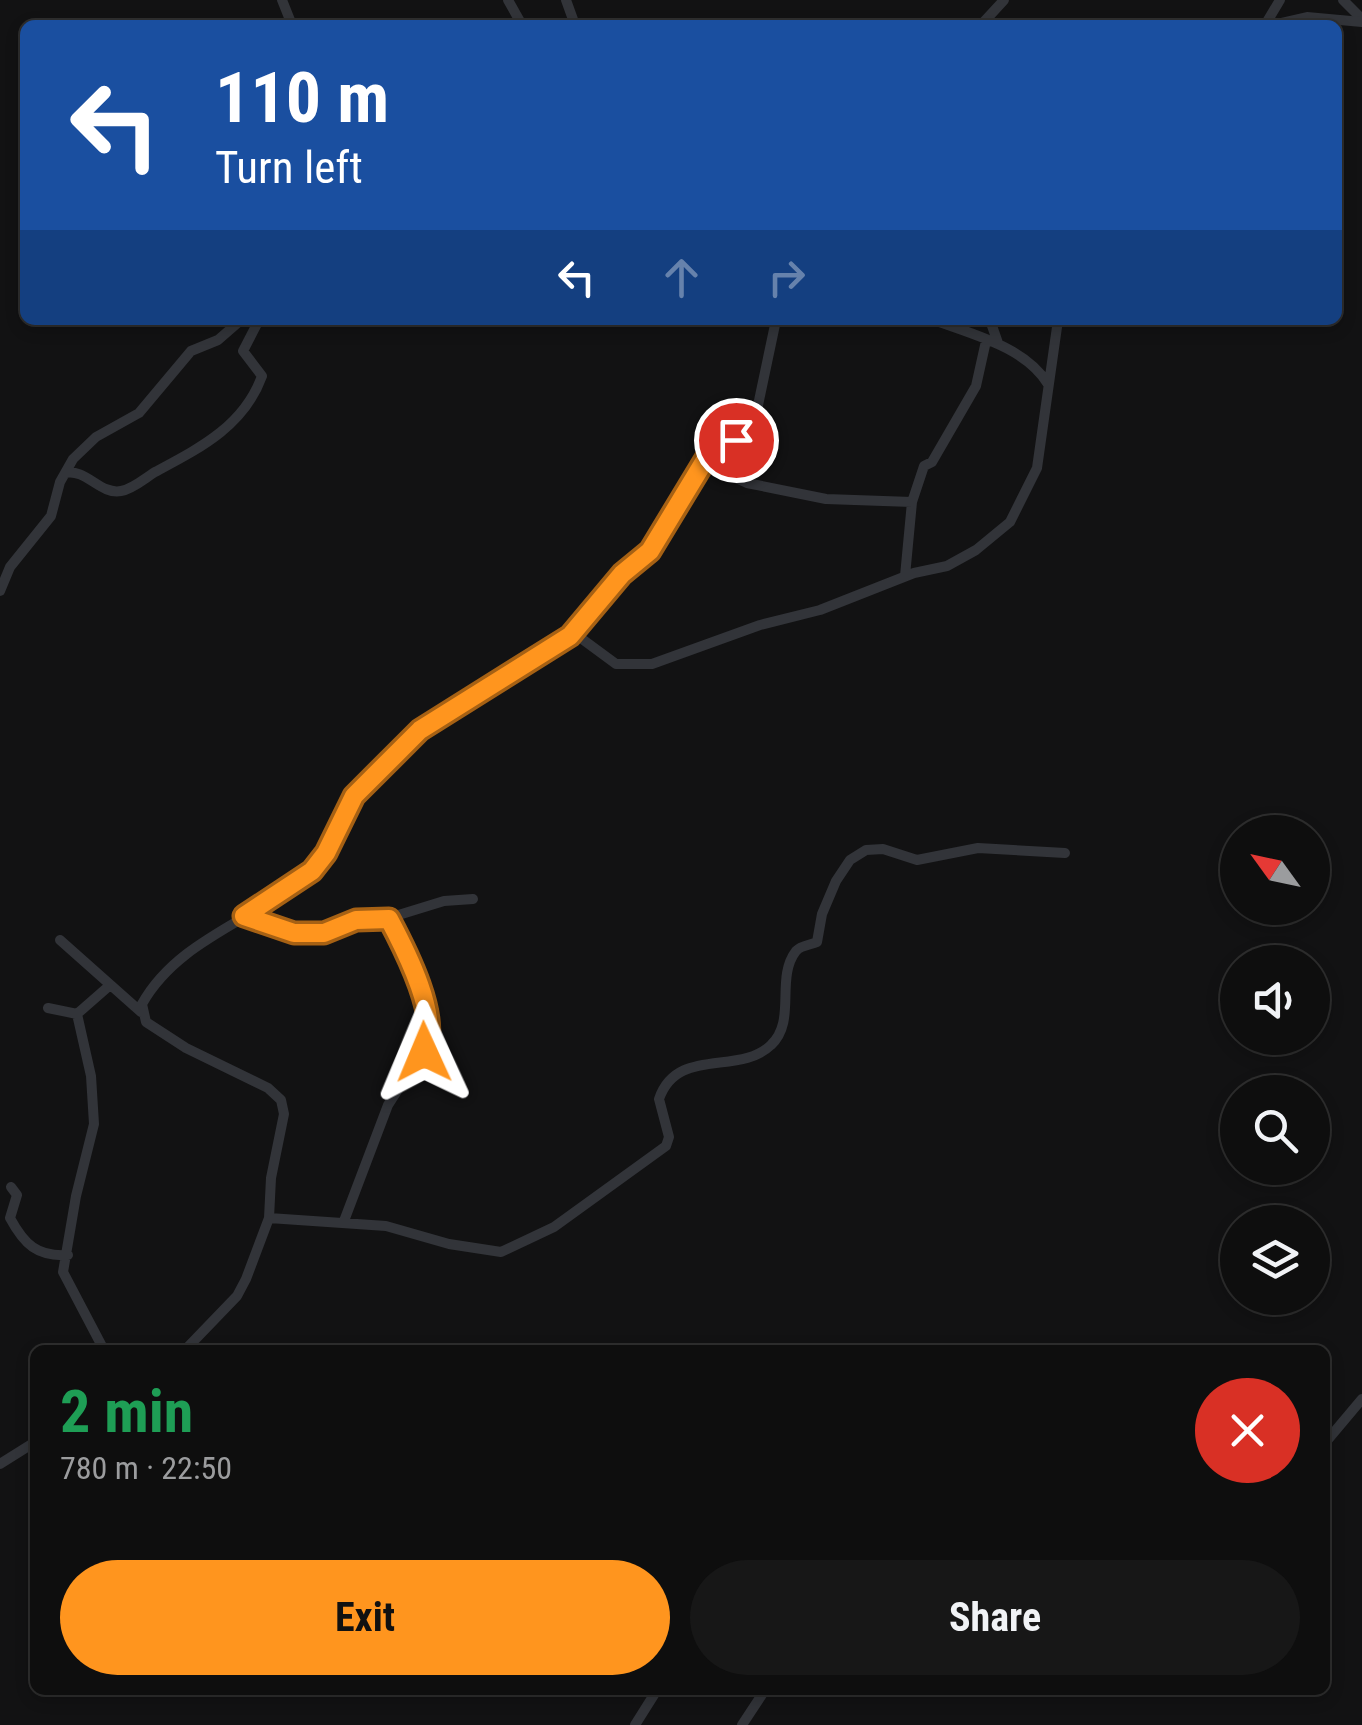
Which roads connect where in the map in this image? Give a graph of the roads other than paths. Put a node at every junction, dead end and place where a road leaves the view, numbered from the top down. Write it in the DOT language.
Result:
graph roads {
  1 [pos="1004,0"];
  2 [pos="1343,0"];
  3 [pos="986,20"];
  4 [pos="1294,20"];
  5 [pos="1362,20"];
  6 [pos="235,325"];
  7 [pos="256,325"];
  8 [pos="775,325"];
  9 [pos="957,325"];
  10 [pos="990,325"];
  11 [pos="1057,325"];
  12 [pos="992,342"];
  13 [pos="1049,385"];
  14 [pos="705,464"];
  15 [pos="64,473"];
  16 [pos="912,502"];
  17 [pos="905,576"];
  18 [pos="0,591"];
  19 [pos="570,636"];
  20 [pos="1065,853"];
  21 [pos="473,899"];
  22 [pos="244,916"];
  23 [pos="389,919"];
  24 [pos="60,940"];
  25 [pos="109,986"];
  26 [pos="48,1008"];
  27 [pos="141,1012"];
  28 [pos="77,1014"];
  29 [pos="11,1186"];
  30 [pos="269,1218"];
  31 [pos="344,1222"];
  32 [pos="68,1255"];
  33 [pos="101,1345"];
  34 [pos="190,1345"];
  35 [pos="1362,1398"];
  36 [pos="1330,1437"];
  37 [pos="30,1445"];
  38 [pos="0,1464"];
  39 [pos="654,1695"];
  40 [pos="762,1695"];
  41 [pos="635,1725"];
  42 [pos="742,1725"];
  1 -- 3 [label="street"];
  2 -- 5 [label="street"];
  4 -- 5 [label="street"];
  6 -- 15 [label="street"];
  7 -- 15 [label="street"];
  8 -- 14 [label="street"];
  9 -- 12 [label="street"];
  10 -- 12 [label="street"];
  11 -- 13 [label="street"];
  12 -- 13 [label="street"];
  12 -- 16 [label="street"];
  13 -- 17 [label="street"];
  14 -- 16 [label="street"];
  14 -- 19 [label="street"];
  15 -- 18 [label="street"];
  16 -- 17 [label="street"];
  17 -- 19 [label="street"];
  19 -- 22 [label="street"];
  20 -- 31 [label="street"];
  21 -- 23 [label="street"];
  22 -- 23 [label="street"];
  22 -- 27 [label="street"];
  23 -- 31 [label="street"];
  24 -- 25 [label="street"];
  25 -- 27 [label="street"];
  25 -- 28 [label="street"];
  26 -- 28 [label="street"];
  27 -- 30 [label="street"];
  28 -- 32 [label="street"];
  29 -- 32 [label="street"];
  30 -- 31 [label="street"];
  30 -- 34 [label="street"];
  32 -- 33 [label="street"];
  35 -- 36 [label="street"];
  37 -- 38 [label="street"];
  39 -- 41 [label="street"];
  40 -- 42 [label="street"];
}
